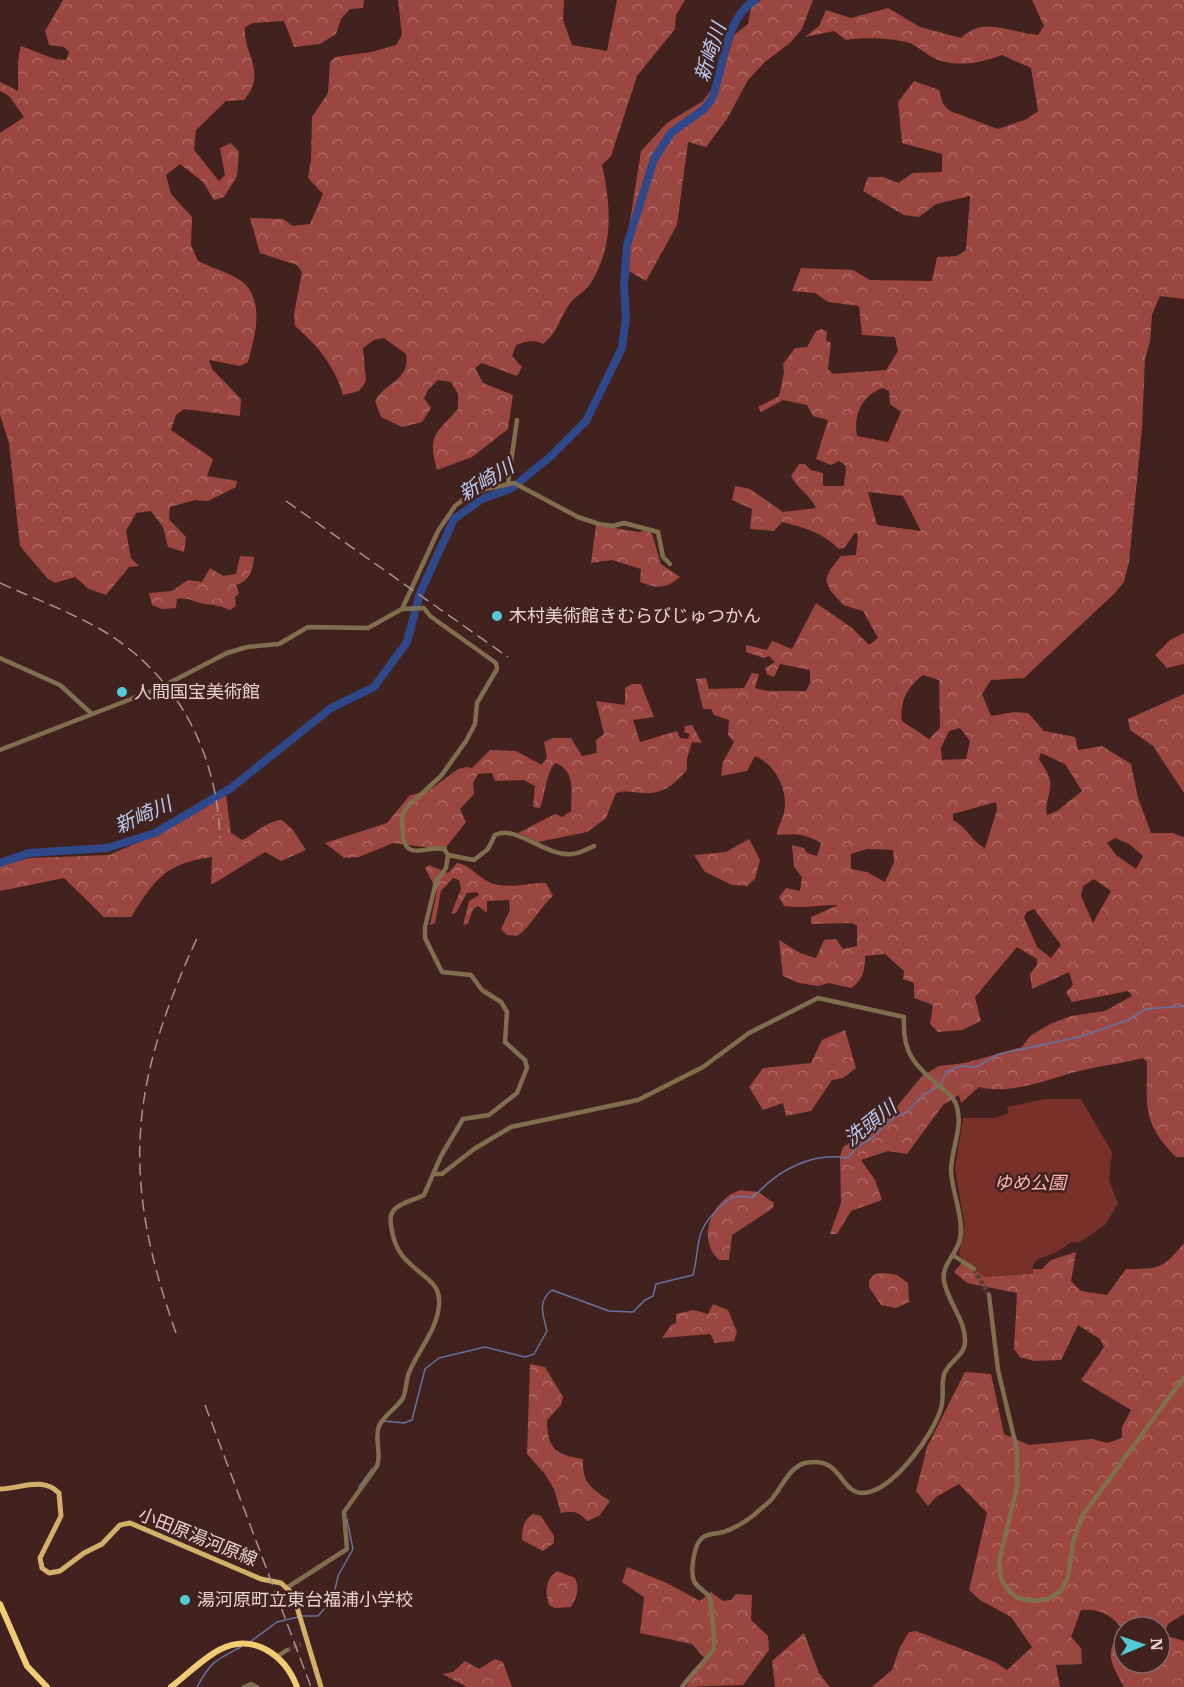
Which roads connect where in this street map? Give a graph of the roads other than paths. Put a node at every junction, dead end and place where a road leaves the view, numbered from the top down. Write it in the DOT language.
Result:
graph roads {
  1 [pos="518,420"];
  2 [pos="511,483"];
  3 [pos="670,564"];
  4 [pos="402,609"];
  5 [pos="0,658"];
  6 [pos="169,683"];
  7 [pos="162,687"];
  8 [pos="92,714"];
  9 [pos="0,750"];
  10 [pos="594,846"];
  11 [pos="447,855"];
  12 [pos="435,1174"];
  13 [pos="953,1256"];
  14 [pos="974,1269"];
  15 [pos="989,1295"];
  16 [pos="1184,1377"];
  17 [pos="0,1490"];
  18 [pos="288,1587"];
  19 [pos="0,1604"];
  20 [pos="286,1650"];
  21 [pos="278,1656"];
  22 [pos="47,1687"];
  23 [pos="171,1687"];
  24 [pos="244,1687"];
  25 [pos="257,1687"];
  26 [pos="297,1687"];
  27 [pos="321,1687"];
  28 [pos="682,1687"];
  1 -- 2 [label="street"];
  2 -- 3 [label="street"];
  2 -- 4 [label="street"];
  4 -- 6 [label="street"];
  4 -- 11 [label="street"];
  5 -- 8 [label="street"];
  7 -- 8 [label="street"];
  8 -- 9 [label="street"];
  10 -- 11 [label="street"];
  11 -- 12 [label="street"];
  12 -- 13 [label="street"];
  12 -- 18 [label="street"];
  13 -- 14 [label="street"];
  13 -- 28 [label="street"];
  15 -- 16 [label="street"];
  17 -- 18 [label="main road, 小田原湯河原線"];
  18 -- 27 [label="main road"];
  19 -- 22 [label="highway"];
  20 -- 21 [label="street"];
  21 -- 23 [label="highway"];
  21 -- 26 [label="highway"];
  24 -- 25 [label="street"];
}
